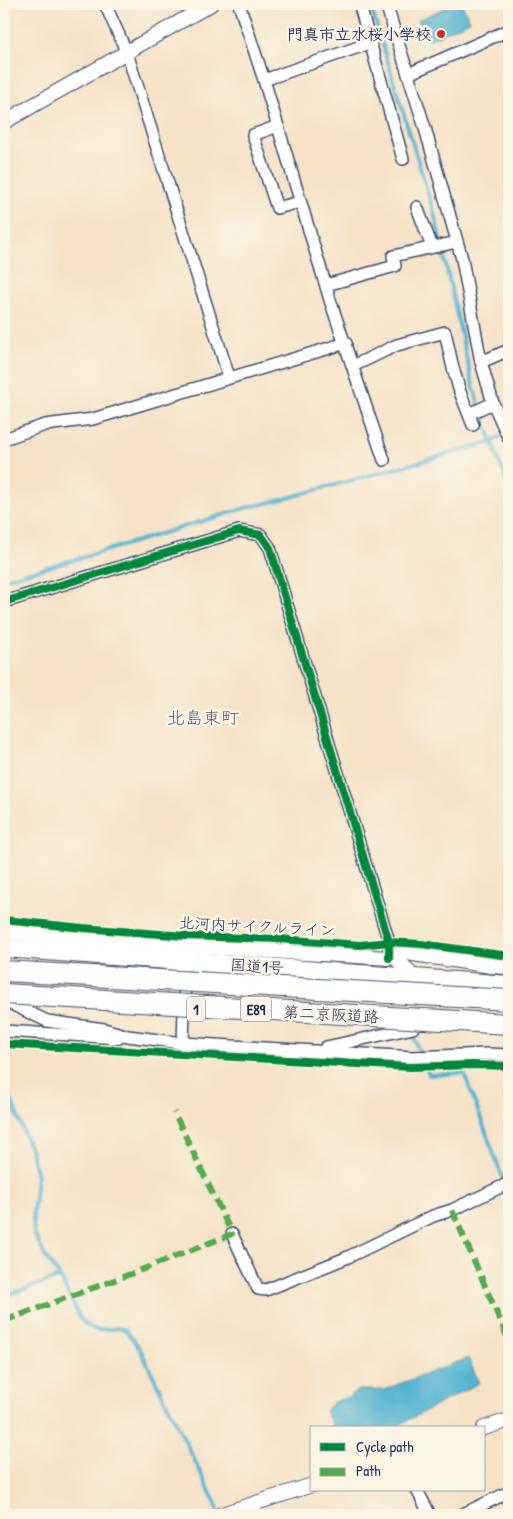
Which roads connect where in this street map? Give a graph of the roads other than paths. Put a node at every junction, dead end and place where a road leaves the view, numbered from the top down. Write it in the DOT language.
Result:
graph roads {
  1 [pos="104,4"];
  2 [pos="211,4"];
  3 [pos="239,4"];
  4 [pos="386,4"];
  5 [pos="361,10"];
  6 [pos="509,30"];
  7 [pos="370,43"];
  8 [pos="127,53"];
  9 [pos="408,74"];
  10 [pos="264,80"];
  11 [pos="4,122"];
  12 [pos="278,126"];
  13 [pos="403,159"];
  14 [pos="300,202"];
  15 [pos="417,207"];
  16 [pos="457,242"];
  17 [pos="432,247"];
  18 [pos="326,285"];
  19 [pos="346,343"];
  20 [pos="509,350"];
  21 [pos="481,362"];
  22 [pos="353,366"];
  23 [pos="229,377"];
  24 [pos="493,403"];
  25 [pos="509,438"];
  26 [pos="4,439"];
  27 [pos="384,460"];
  28 [pos="4,602"];
  29 [pos="4,932"];
  30 [pos="85,946"];
  31 [pos="4,948"];
  32 [pos="391,957"];
  33 [pos="509,967"];
  34 [pos="4,971"];
  35 [pos="410,978"];
  36 [pos="509,985"];
  37 [pos="4,999"];
  38 [pos="509,1000"];
  39 [pos="184,1009"];
  40 [pos="509,1024"];
  41 [pos="413,1028"];
  42 [pos="4,1031"];
  43 [pos="509,1032"];
  44 [pos="128,1036"];
  45 [pos="183,1043"];
  46 [pos="312,1050"];
  47 [pos="509,1055"];
  48 [pos="507,1184"];
  49 [pos="232,1234"];
  50 [pos="509,1420"];
  51 [pos="486,1427"];
  52 [pos="310,1486"];
  53 [pos="418,1492"];
  54 [pos="509,1492"];
  55 [pos="219,1515"];
  56 [pos="430,1515"];
  57 [pos="461,1515"];
  1 -- 8 [label="street"];
  2 -- 8 [label="street"];
  3 -- 10 [label="street"];
  4 -- 9 [label="street"];
  5 -- 7 [label="street"];
  6 -- 9 [label="street"];
  7 -- 10 [label="street"];
  7 -- 13 [label="street"];
  8 -- 11 [label="street"];
  8 -- 23 [label="street"];
  9 -- 16 [label="street"];
  10 -- 12 [label="street"];
  12 -- 14 [label="street"];
  12 -- 14 [label="street"];
  14 -- 18 [label="street"];
  15 -- 17 [label="street"];
  16 -- 17 [label="street"];
  16 -- 21 [label="street"];
  17 -- 18 [label="street"];
  18 -- 19 [label="street"];
  19 -- 22 [label="street"];
  19 -- 23 [label="street"];
  20 -- 21 [label="street"];
  21 -- 24 [label="street"];
  22 -- 24 [label="street"];
  22 -- 27 [label="street"];
  23 -- 26 [label="street"];
  24 -- 25 [label="street"];
  28 -- 32 [label="street"];
  29 -- 30 [label="street"];
  30 -- 31 [label="highway, 国道1号"];
  30 -- 32 [label="street"];
  30 -- 35 [label="highway, 国道1号"];
  30 -- 39 [label="street"];
  32 -- 33 [label="street"];
  32 -- 35 [label="street"];
  34 -- 38 [label="highway, 第二京阪道路 / E89, bridge"];
  35 -- 36 [label="highway, 国道1号"];
  37 -- 39 [label="highway, 1"];
  37 -- 40 [label="highway, 第二京阪道路 / E89, bridge"];
  37 -- 44 [label="street"];
  39 -- 41 [label="highway, 1"];
  39 -- 45 [label="street"];
  41 -- 43 [label="highway, 1"];
  41 -- 46 [label="street"];
  42 -- 44 [label="street"];
  44 -- 45 [label="street"];
  45 -- 46 [label="street"];
  46 -- 47 [label="street"];
  48 -- 49 [label="street"];
  50 -- 51 [label="street"];
  52 -- 55 [label="street"];
  53 -- 56 [label="street"];
  54 -- 57 [label="street"];
}
